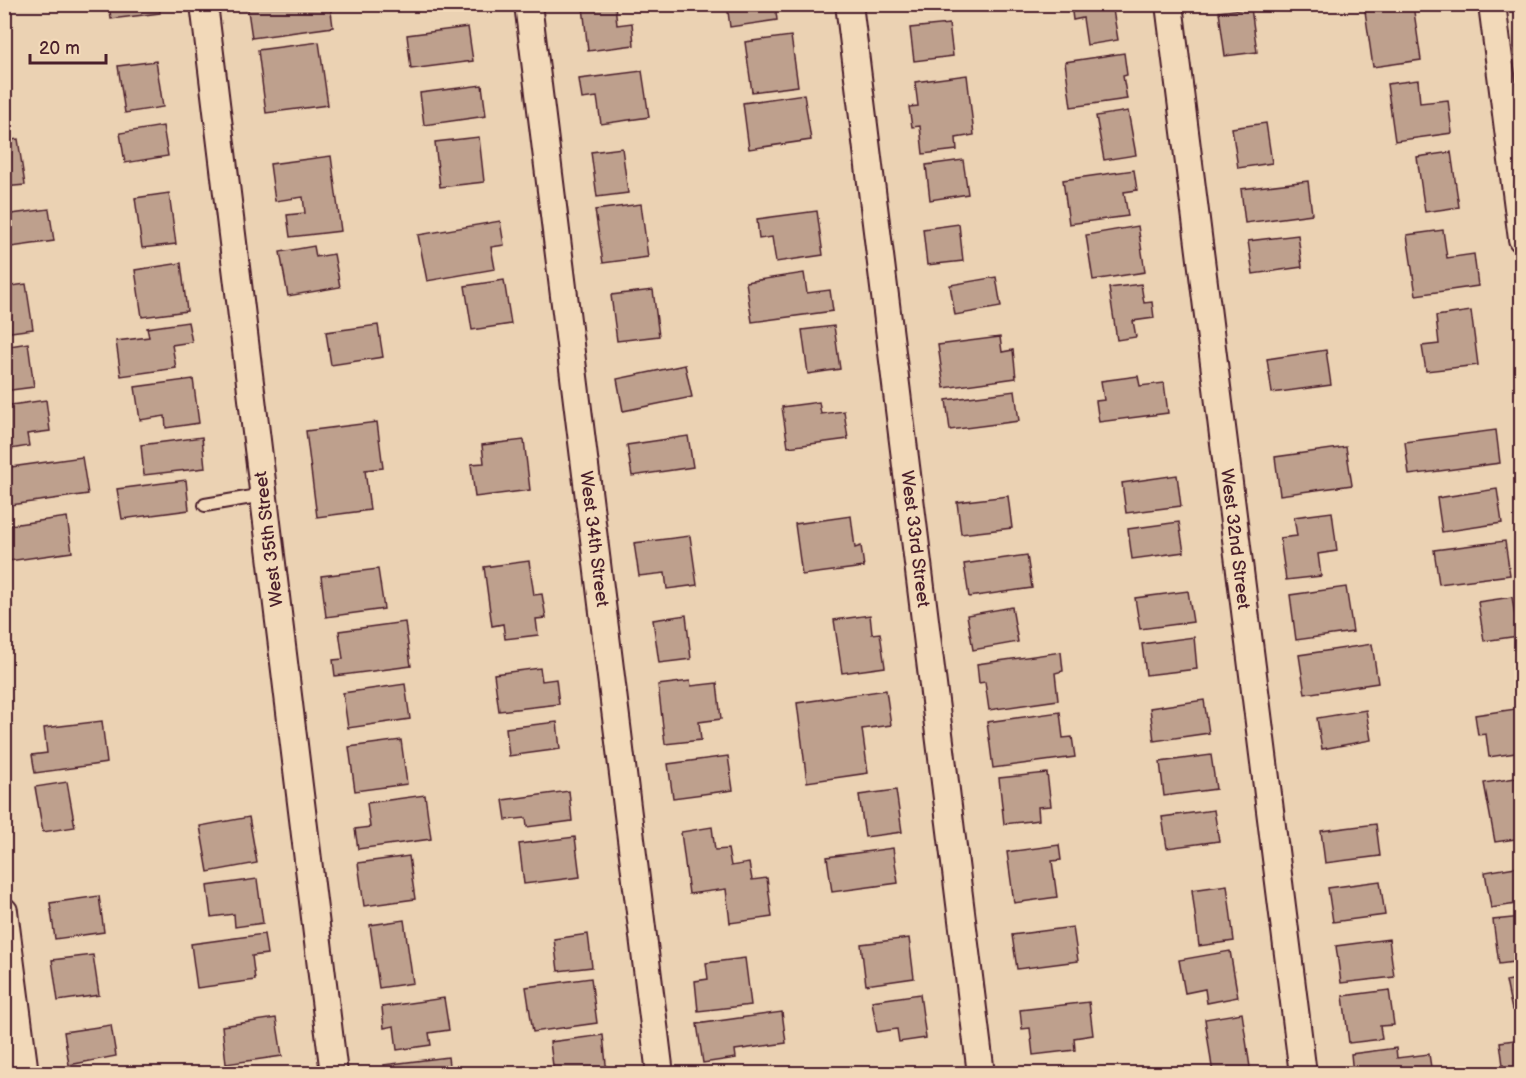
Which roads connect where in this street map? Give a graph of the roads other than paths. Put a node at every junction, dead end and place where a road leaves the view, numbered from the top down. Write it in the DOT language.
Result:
graph roads {
  1 [pos="204,4"];
  2 [pos="528,4"];
  3 [pos="849,4"];
  4 [pos="1169,4"];
  5 [pos="1492,4"];
  6 [pos="1521,239"];
  7 [pos="264,495"];
  8 [pos="205,505"];
  9 [pos="4,911"];
  10 [pos="25,1074"];
  11 [pos="334,1074"];
  12 [pos="660,1074"];
  13 [pos="981,1074"];
  14 [pos="1303,1074"];
  1 -- 7 [label="street, West 35th Street"];
  2 -- 12 [label="street, West 34th Street"];
  3 -- 13 [label="street, West 33rd Street"];
  4 -- 14 [label="street, West 32nd Street"];
  5 -- 6 [label="street"];
  7 -- 8 [label="lane"];
  7 -- 11 [label="street, West 35th Street"];
  9 -- 10 [label="street"];
}
